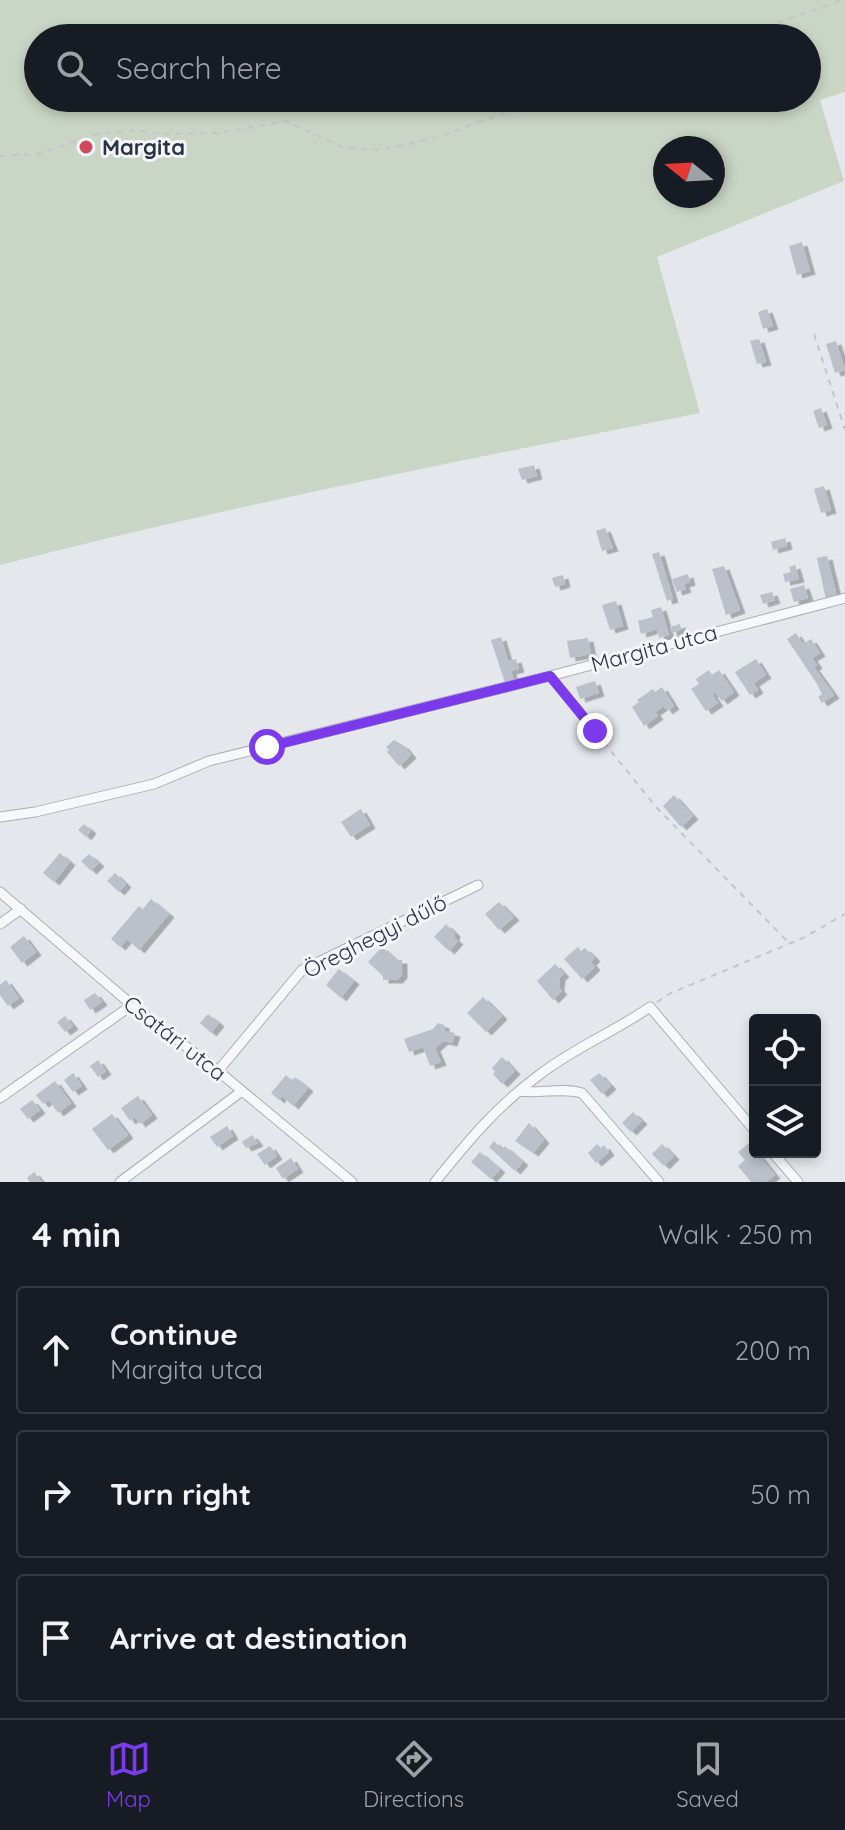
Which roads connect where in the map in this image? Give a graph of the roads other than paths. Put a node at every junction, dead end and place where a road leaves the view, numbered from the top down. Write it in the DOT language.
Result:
graph roads {
  1 [pos="845,598"];
  2 [pos="0,817"];
  3 [pos="478,885"];
  4 [pos="0,892"];
  5 [pos="21,909"];
  6 [pos="0,924"];
  7 [pos="132,1005"];
  8 [pos="218,1071"];
  9 [pos="242,1091"];
  10 [pos="519,1091"];
  11 [pos="0,1098"];
  12 [pos="749,1124"];
  13 [pos="777,1158"];
  14 [pos="120,1182"];
  15 [pos="352,1182"];
  16 [pos="435,1182"];
  17 [pos="659,1182"];
  18 [pos="798,1182"];
  1 -- 2 [label="street, Margita utca"];
  3 -- 8 [label="street, Öreghegyi dűlő"];
  4 -- 5 [label="street, Csatári utca"];
  5 -- 6 [label="street"];
  5 -- 7 [label="street, Csatári utca"];
  7 -- 8 [label="street, Csatári utca"];
  7 -- 11 [label="street"];
  8 -- 9 [label="street, Csatári utca"];
  9 -- 14 [label="street"];
  9 -- 15 [label="street, Csatári utca"];
  10 -- 12 [label="street"];
  10 -- 16 [label="street"];
  10 -- 17 [label="street"];
  13 -- 18 [label="street"];
}
